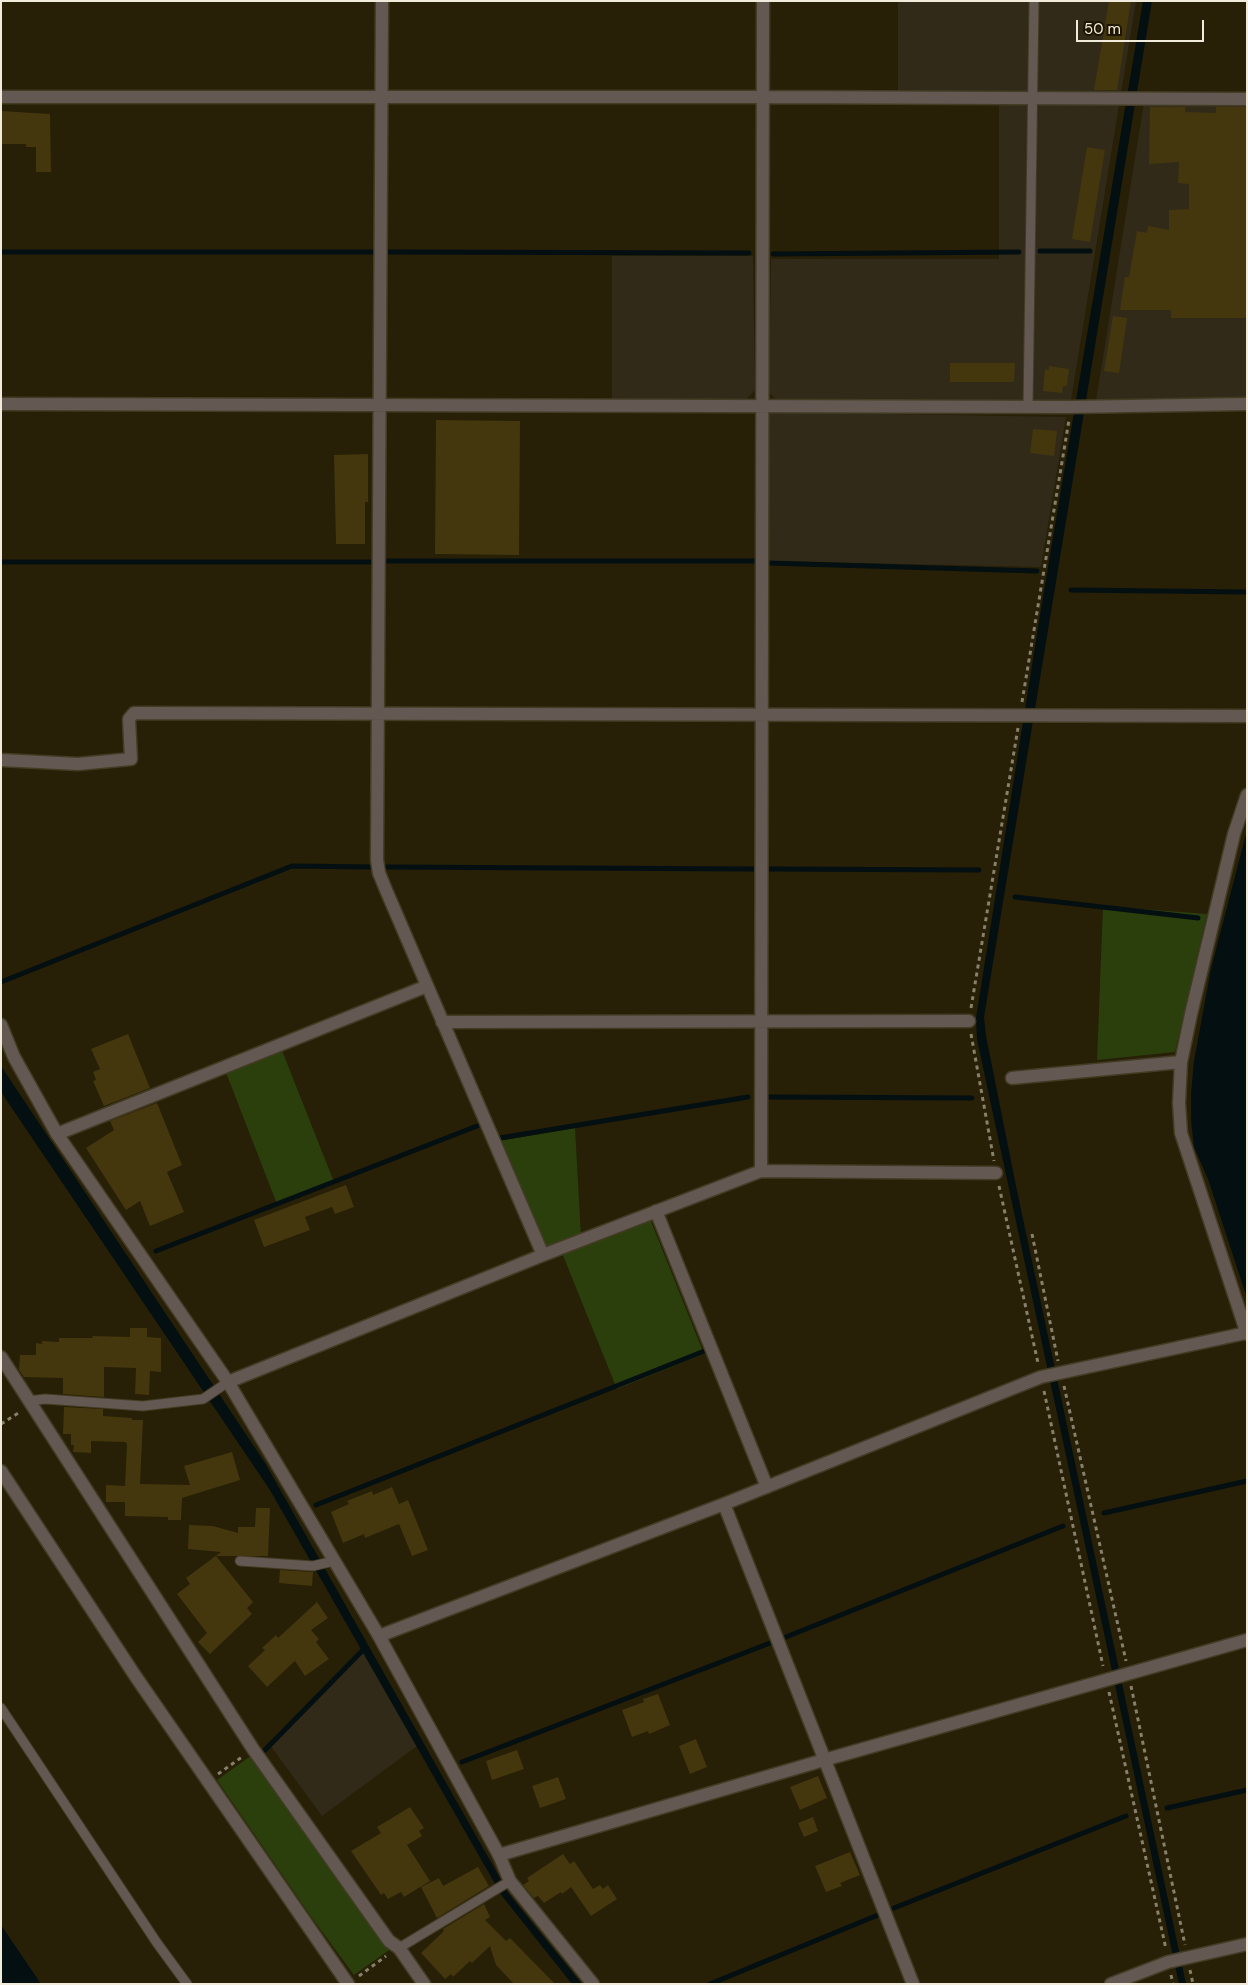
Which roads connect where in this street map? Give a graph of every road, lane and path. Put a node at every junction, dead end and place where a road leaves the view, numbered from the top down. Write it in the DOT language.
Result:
graph roads {
  1 [pos="382,1"];
  2 [pos="763,1"];
  3 [pos="1034,1"];
  4 [pos="763,96"];
  5 [pos="1,97"];
  6 [pos="382,97"];
  7 [pos="1033,99"];
  8 [pos="1247,99"];
  9 [pos="1,404"];
  10 [pos="1247,404"];
  11 [pos="380,405"];
  12 [pos="763,405"];
  13 [pos="1028,406"];
  14 [pos="1071,407"];
  15 [pos="378,713"];
  16 [pos="762,714"];
  17 [pos="1020,714"];
  18 [pos="1247,716"];
  19 [pos="1,760"];
  20 [pos="1247,795"];
  21 [pos="427,986"];
  22 [pos="969,1021"];
  23 [pos="442,1022"];
  24 [pos="761,1022"];
  25 [pos="1,1025"];
  26 [pos="1181,1062"];
  27 [pos="1012,1078"];
  28 [pos="57,1134"];
  29 [pos="760,1171"];
  30 [pos="996,1173"];
  31 [pos="656,1212"];
  32 [pos="1032,1234"];
  33 [pos="543,1255"];
  34 [pos="1246,1334"];
  35 [pos="1,1358"];
  36 [pos="1051,1375"];
  37 [pos="228,1382"];
  38 [pos="29,1403"];
  39 [pos="1,1424"];
  40 [pos="1,1471"];
  41 [pos="767,1487"];
  42 [pos="724,1504"];
  43 [pos="240,1561"];
  44 [pos="330,1562"];
  45 [pos="378,1636"];
  46 [pos="1247,1640"];
  47 [pos="1129,1674"];
  48 [pos="1106,1680"];
  49 [pos="1,1708"];
  50 [pos="253,1749"];
  51 [pos="824,1760"];
  52 [pos="208,1781"];
  53 [pos="499,1855"];
  54 [pos="508,1883"];
  55 [pos="1247,1944"];
  56 [pos="399,1948"];
  57 [pos="1187,1957"];
  58 [pos="1168,1962"];
  59 [pos="348,1983"];
  60 [pos="188,1984"];
  61 [pos="424,1984"];
  62 [pos="593,1984"];
  63 [pos="913,1984"];
  64 [pos="1111,1984"];
  65 [pos="1173,1984"];
  66 [pos="1193,1984"];
  1 -- 6 [label="street"];
  2 -- 4 [label="street"];
  3 -- 7 [label="lane"];
  4 -- 6 [label="street"];
  4 -- 7 [label="street"];
  4 -- 12 [label="street"];
  5 -- 6 [label="street"];
  6 -- 11 [label="street"];
  7 -- 8 [label="street"];
  7 -- 13 [label="lane"];
  9 -- 11 [label="street"];
  10 -- 14 [label="street"];
  11 -- 12 [label="street"];
  11 -- 15 [label="street"];
  12 -- 13 [label="street"];
  12 -- 16 [label="street"];
  13 -- 14 [label="street"];
  14 -- 17 [label="path"];
  15 -- 16 [label="street"];
  15 -- 19 [label="street"];
  15 -- 21 [label="street"];
  16 -- 17 [label="street"];
  16 -- 24 [label="street"];
  17 -- 18 [label="street"];
  17 -- 22 [label="path"];
  20 -- 26 [label="street"];
  21 -- 23 [label="street"];
  21 -- 28 [label="street"];
  22 -- 24 [label="street"];
  22 -- 30 [label="path"];
  23 -- 24 [label="street"];
  23 -- 33 [label="street"];
  24 -- 29 [label="street"];
  25 -- 28 [label="street"];
  26 -- 27 [label="street"];
  26 -- 34 [label="street"];
  28 -- 37 [label="street"];
  29 -- 30 [label="street"];
  29 -- 31 [label="street"];
  30 -- 36 [label="path"];
  31 -- 33 [label="street"];
  31 -- 41 [label="street"];
  32 -- 36 [label="path"];
  33 -- 37 [label="street"];
  34 -- 36 [label="street"];
  35 -- 38 [label="street"];
  36 -- 41 [label="street"];
  36 -- 47 [label="path"];
  36 -- 48 [label="path"];
  37 -- 38 [label="lane"];
  37 -- 44 [label="street"];
  38 -- 39 [label="path"];
  38 -- 50 [label="street"];
  40 -- 52 [label="street"];
  41 -- 42 [label="street"];
  42 -- 45 [label="street"];
  42 -- 51 [label="street"];
  43 -- 44 [label="lane"];
  44 -- 45 [label="street"];
  45 -- 53 [label="street"];
  46 -- 47 [label="street"];
  47 -- 48 [label="street"];
  47 -- 57 [label="path"];
  48 -- 51 [label="street"];
  48 -- 58 [label="path"];
  49 -- 60 [label="lane"];
  50 -- 52 [label="path"];
  50 -- 56 [label="street"];
  51 -- 53 [label="street"];
  51 -- 63 [label="street"];
  52 -- 59 [label="street"];
  53 -- 54 [label="street"];
  54 -- 56 [label="lane"];
  54 -- 62 [label="street"];
  55 -- 57 [label="street"];
  56 -- 59 [label="path"];
  56 -- 61 [label="street"];
  57 -- 58 [label="street"];
  57 -- 66 [label="path"];
  58 -- 64 [label="street"];
  58 -- 65 [label="path"];
}
